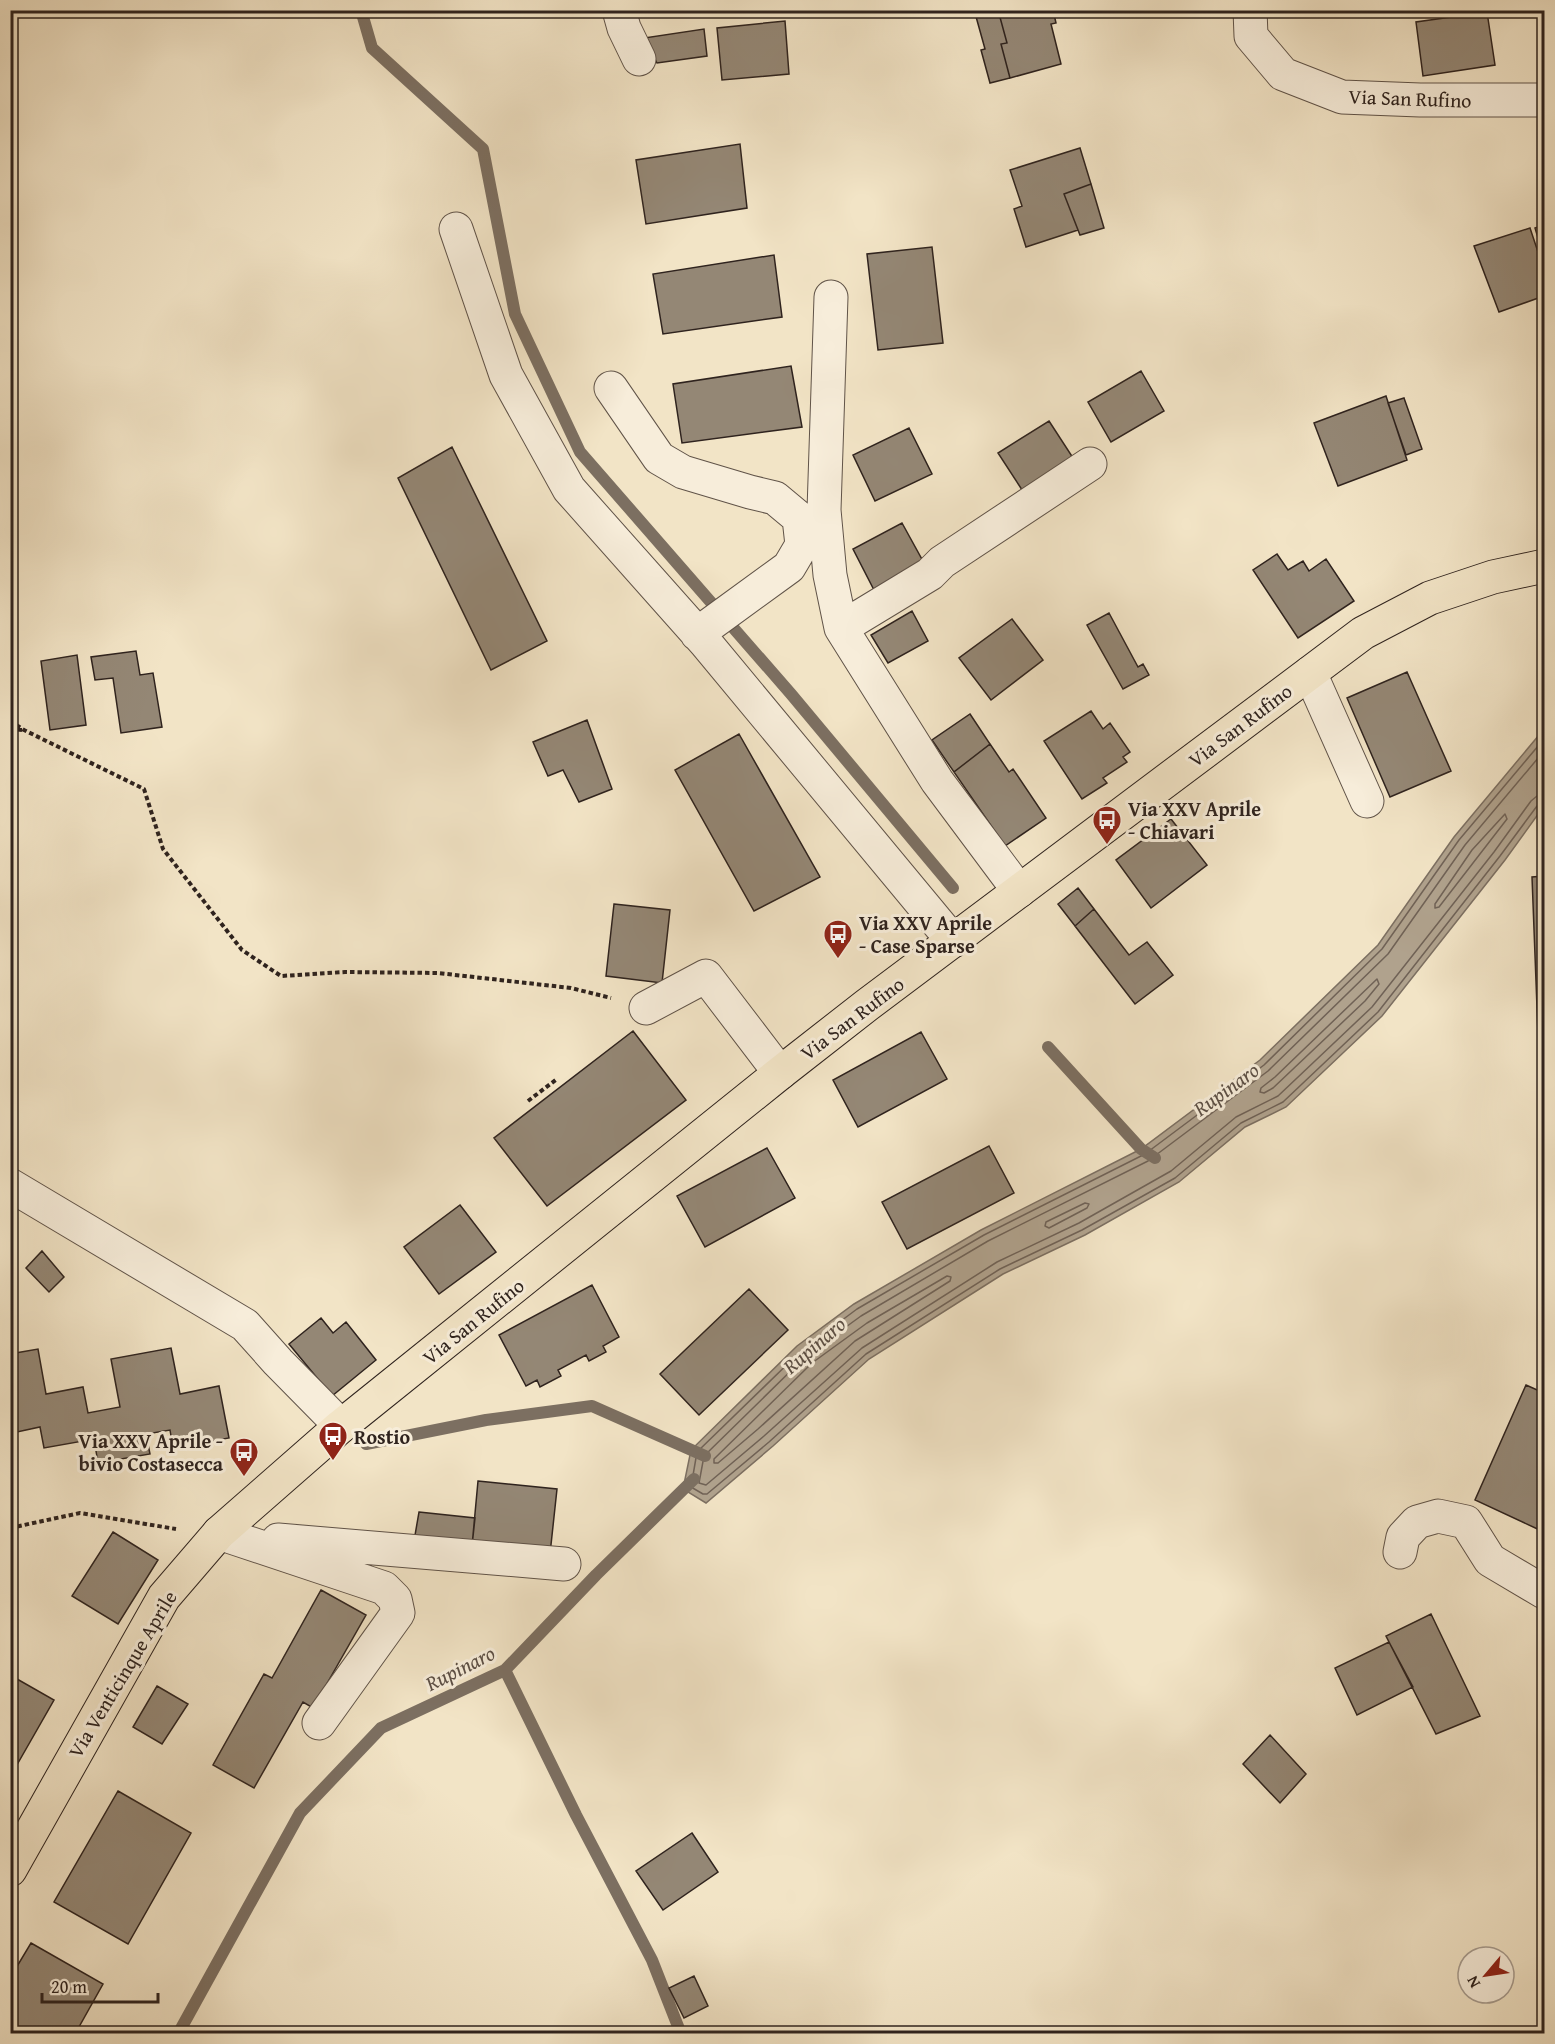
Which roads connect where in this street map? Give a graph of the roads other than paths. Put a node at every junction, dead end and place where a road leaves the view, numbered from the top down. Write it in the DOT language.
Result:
graph roads {
  1 [pos="619,10"];
  2 [pos="1250,10"];
  3 [pos="639,59"];
  4 [pos="1545,100"];
  5 [pos="456,229"];
  6 [pos="831,297"];
  7 [pos="611,388"];
  8 [pos="1090,464"];
  9 [pos="1545,566"];
  10 [pos="841,628"];
  11 [pos="697,633"];
  12 [pos="1310,674"];
  13 [pos="1367,801"];
  14 [pos="1019,891"];
  15 [pos="953,941"];
  16 [pos="646,1008"];
  17 [pos="780,1073"];
  18 [pos="10,1185"];
  19 [pos="341,1426"];
  20 [pos="217,1535"];
  21 [pos="256,1545"];
  22 [pos="1400,1552"];
  23 [pos="564,1564"];
  24 [pos="1545,1592"];
  25 [pos="320,1723"];
  26 [pos="10,1870"];
  1 -- 3 [label="street"];
  2 -- 4 [label="street, Via San Rufino"];
  5 -- 11 [label="street"];
  6 -- 10 [label="street"];
  7 -- 11 [label="street"];
  8 -- 10 [label="street"];
  9 -- 12 [label="main road, Via San Rufino"];
  10 -- 14 [label="street"];
  11 -- 15 [label="street"];
  12 -- 13 [label="street"];
  12 -- 14 [label="main road, Via San Rufino"];
  14 -- 15 [label="main road, Via San Rufino"];
  15 -- 17 [label="main road, Via San Rufino"];
  16 -- 17 [label="street"];
  17 -- 19 [label="main road, Via San Rufino"];
  18 -- 19 [label="street"];
  19 -- 20 [label="main road, Via Venticinque Aprile"];
  20 -- 21 [label="street"];
  20 -- 26 [label="main road, Via Venticinque Aprile"];
  21 -- 23 [label="street"];
  21 -- 25 [label="street"];
  22 -- 24 [label="street"];
}
